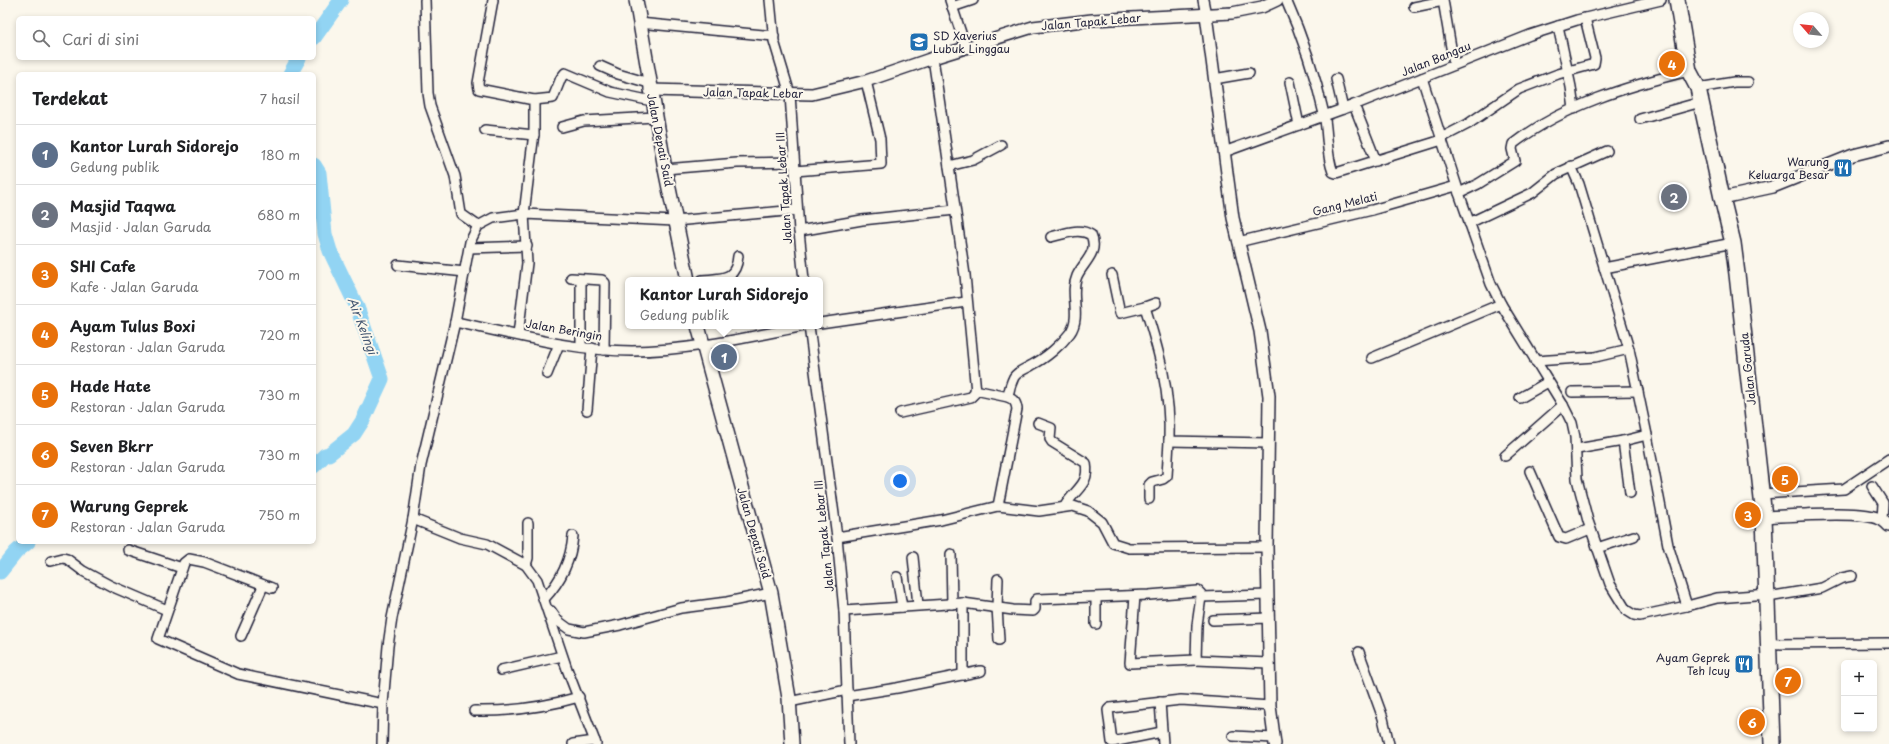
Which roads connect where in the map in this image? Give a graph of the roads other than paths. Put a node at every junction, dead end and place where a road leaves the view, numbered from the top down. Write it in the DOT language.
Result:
graph roads {
  1 [pos="424,0"];
  2 [pos="493,0"];
  3 [pos="636,0"];
  4 [pos="770,0"];
  5 [pos="973,0"];
  6 [pos="1203,0"];
  7 [pos="1278,0"];
  8 [pos="1286,0"];
  9 [pos="1661,0"];
  10 [pos="1677,0"];
  11 [pos="1443,1"];
  12 [pos="951,3"];
  13 [pos="1414,7"];
  14 [pos="1206,15"];
  15 [pos="1585,18"];
  16 [pos="639,23"];
  17 [pos="1558,26"];
  18 [pos="774,36"];
  19 [pos="966,48"];
  20 [pos="933,58"];
  21 [pos="1454,65"];
  22 [pos="600,66"];
  23 [pos="1690,70"];
  24 [pos="1567,71"];
  25 [pos="1249,73"];
  26 [pos="1422,78"];
  27 [pos="1214,79"];
  28 [pos="1336,79"];
  29 [pos="866,81"];
  30 [pos="1290,82"];
  31 [pos="1748,82"];
  32 [pos="650,91"];
  33 [pos="790,94"];
  34 [pos="1700,95"];
  35 [pos="534,100"];
  36 [pos="1354,105"];
  37 [pos="1343,109"];
  38 [pos="1574,109"];
  39 [pos="1324,116"];
  40 [pos="655,117"];
  41 [pos="1640,119"];
  42 [pos="1299,125"];
  43 [pos="562,127"];
  44 [pos="485,130"];
  45 [pos="534,135"];
  46 [pos="1441,139"];
  47 [pos="1001,145"];
  48 [pos="1889,146"];
  49 [pos="1607,151"];
  50 [pos="1224,152"];
  51 [pos="1376,160"];
  52 [pos="949,166"];
  53 [pos="1571,166"];
  54 [pos="795,167"];
  55 [pos="665,169"];
  56 [pos="1457,189"];
  57 [pos="1722,198"];
  58 [pos="797,210"];
  59 [pos="955,210"];
  60 [pos="524,214"];
  61 [pos="676,221"];
  62 [pos="1469,223"];
  63 [pos="478,226"];
  64 [pos="799,231"];
  65 [pos="1051,238"];
  66 [pos="1238,242"];
  67 [pos="1733,242"];
  68 [pos="527,246"];
  69 [pos="469,248"];
  70 [pos="738,256"];
  71 [pos="398,265"];
  72 [pos="1604,268"];
  73 [pos="465,272"];
  74 [pos="1112,275"];
  75 [pos="687,277"];
  76 [pos="727,277"];
  77 [pos="804,277"];
  78 [pos="571,278"];
  79 [pos="582,284"];
  80 [pos="966,302"];
  81 [pos="1156,303"];
  82 [pos="1500,304"];
  83 [pos="1145,307"];
  84 [pos="455,322"];
  85 [pos="823,322"];
  86 [pos="699,329"];
  87 [pos="788,329"];
  88 [pos="809,329"];
  89 [pos="518,335"];
  90 [pos="559,344"];
  91 [pos="702,345"];
  92 [pos="581,347"];
  93 [pos="592,348"];
  94 [pos="1629,349"];
  95 [pos="604,350"];
  96 [pos="1372,358"];
  97 [pos="1535,362"];
  98 [pos="547,374"];
  99 [pos="1548,382"];
  100 [pos="975,390"];
  101 [pos="1572,392"];
  102 [pos="1638,392"];
  103 [pos="1008,397"];
  104 [pos="1520,398"];
  105 [pos="1563,405"];
  106 [pos="587,410"];
  107 [pos="900,413"];
  108 [pos="1038,423"];
  109 [pos="1647,435"];
  110 [pos="1169,441"];
  111 [pos="1623,441"];
  112 [pos="1268,443"];
  113 [pos="1577,449"];
  114 [pos="1505,456"];
  115 [pos="1889,460"];
  116 [pos="1530,471"];
  117 [pos="1872,486"];
  118 [pos="1630,493"];
  119 [pos="1762,494"];
  120 [pos="1149,499"];
  121 [pos="998,506"];
  122 [pos="1065,506"];
  123 [pos="1764,517"];
  124 [pos="413,519"];
  125 [pos="528,523"];
  126 [pos="1885,523"];
  127 [pos="1590,529"];
  128 [pos="573,536"];
  129 [pos="1634,536"];
  130 [pos="837,537"];
  131 [pos="1267,547"];
  132 [pos="1596,548"];
  133 [pos="128,550"];
  134 [pos="951,554"];
  135 [pos="912,557"];
  136 [pos="51,561"];
  137 [pos="526,565"];
  138 [pos="182,568"];
  139 [pos="1852,576"];
  140 [pos="897,577"];
  141 [pos="998,579"];
  142 [pos="771,593"];
  143 [pos="1268,595"];
  144 [pos="1135,596"];
  145 [pos="1768,596"];
  146 [pos="1201,597"];
  147 [pos="1096,598"];
  148 [pos="546,602"];
  149 [pos="963,603"];
  150 [pos="952,604"];
  151 [pos="918,606"];
  152 [pos="1688,606"];
  153 [pos="902,607"];
  154 [pos="997,607"];
  155 [pos="167,610"];
  156 [pos="844,612"];
  157 [pos="1269,618"];
  158 [pos="1213,620"];
  159 [pos="1096,624"];
  160 [pos="241,636"];
  161 [pos="999,640"];
  162 [pos="1889,643"];
  163 [pos="1770,644"];
  164 [pos="1359,652"];
  165 [pos="562,656"];
  166 [pos="1196,660"];
  167 [pos="1269,662"];
  168 [pos="501,670"];
  169 [pos="981,671"];
  170 [pos="963,675"];
  171 [pos="847,693"];
  172 [pos="579,697"];
  173 [pos="789,702"];
  174 [pos="1160,702"];
  175 [pos="383,704"];
  176 [pos="1270,706"];
  177 [pos="474,711"];
  178 [pos="1162,732"];
  179 [pos="1233,736"];
  180 [pos="1274,741"];
  181 [pos="596,742"];
  182 [pos="382,744"];
  183 [pos="573,744"];
  184 [pos="792,744"];
  185 [pos="849,744"];
  186 [pos="1163,744"];
  187 [pos="1389,744"];
  188 [pos="1772,744"];
  1 -- 63 [label="street"];
  2 -- 35 [label="street"];
  3 -- 16 [label="main road, Jalan Depati Said"];
  4 -- 18 [label="street, Jalan Tapak Lebar III"];
  5 -- 12 [label="street"];
  6 -- 14 [label="street"];
  7 -- 14 [label="street, Jalan Tapak Lebar"];
  8 -- 39 [label="street"];
  9 -- 15 [label="street, Jalan Bangau"];
  10 -- 23 [label="highway, Jalan Garuda"];
  11 -- 13 [label="street"];
  11 -- 21 [label="street"];
  12 -- 19 [label="street"];
  14 -- 19 [label="street, Jalan Tapak Lebar"];
  14 -- 27 [label="street"];
  15 -- 17 [label="street, Jalan Bangau"];
  15 -- 24 [label="street"];
  16 -- 18 [label="street"];
  16 -- 32 [label="main road, Jalan Depati Said"];
  17 -- 21 [label="street, Jalan Bangau"];
  17 -- 24 [label="street"];
  18 -- 33 [label="street, Jalan Tapak Lebar III"];
  19 -- 20 [label="street, Jalan Tapak Lebar"];
  20 -- 29 [label="street, Jalan Tapak Lebar"];
  20 -- 52 [label="street"];
  21 -- 26 [label="street, Jalan Bangau"];
  22 -- 32 [label="street"];
  23 -- 34 [label="highway, Jalan Garuda"];
  23 -- 38 [label="street"];
  24 -- 38 [label="street"];
  24 -- 46 [label="street"];
  25 -- 27 [label="street"];
  26 -- 36 [label="street, Jalan Bangau"];
  26 -- 46 [label="street"];
  27 -- 50 [label="street"];
  28 -- 37 [label="street"];
  29 -- 33 [label="street, Jalan Tapak Lebar"];
  29 -- 54 [label="street"];
  30 -- 42 [label="street"];
  31 -- 34 [label="street"];
  32 -- 33 [label="street, Jalan Tapak Lebar"];
  32 -- 35 [label="street"];
  32 -- 40 [label="main road, Jalan Depati Said"];
  33 -- 54 [label="street, Jalan Tapak Lebar III"];
  34 -- 41 [label="street"];
  34 -- 57 [label="highway, Jalan Garuda"];
  35 -- 45 [label="street"];
  36 -- 37 [label="street, Jalan Bangau"];
  36 -- 51 [label="street"];
  37 -- 39 [label="street, Jalan Bangau"];
  38 -- 56 [label="street, Gang Melati"];
  39 -- 42 [label="street, Jalan Bangau"];
  39 -- 51 [label="street"];
  40 -- 43 [label="street"];
  40 -- 55 [label="main road, Jalan Depati Said"];
  42 -- 50 [label="street, Jalan Bangau"];
  44 -- 45 [label="street"];
  45 -- 60 [label="street"];
  46 -- 51 [label="street"];
  46 -- 56 [label="street"];
  47 -- 52 [label="street"];
  48 -- 57 [label="street"];
  49 -- 53 [label="street"];
  50 -- 66 [label="street"];
  52 -- 59 [label="street"];
  53 -- 62 [label="street"];
  53 -- 72 [label="street"];
  54 -- 55 [label="street"];
  54 -- 58 [label="street, Jalan Tapak Lebar III"];
  55 -- 61 [label="main road, Jalan Depati Said"];
  56 -- 62 [label="street"];
  56 -- 66 [label="street, Gang Melati"];
  57 -- 67 [label="highway, Jalan Garuda"];
  58 -- 61 [label="street"];
  58 -- 64 [label="street, Jalan Tapak Lebar III"];
  59 -- 64 [label="street"];
  59 -- 80 [label="street"];
  60 -- 61 [label="street"];
  60 -- 63 [label="street"];
  60 -- 68 [label="street"];
  61 -- 75 [label="main road, Jalan Depati Said"];
  62 -- 82 [label="street"];
  63 -- 69 [label="street"];
  64 -- 77 [label="street, Jalan Tapak Lebar III"];
  65 -- 103 [label="street"];
  66 -- 112 [label="street"];
  67 -- 72 [label="street"];
  67 -- 119 [label="highway, Jalan Garuda"];
  68 -- 69 [label="street"];
  68 -- 89 [label="street"];
  69 -- 73 [label="street"];
  70 -- 76 [label="street"];
  71 -- 73 [label="street"];
  72 -- 94 [label="street"];
  73 -- 84 [label="street"];
  74 -- 83 [label="street"];
  78 -- 95 [label="street"];
  79 -- 92 [label="street"];
  80 -- 85 [label="street"];
  80 -- 100 [label="street"];
  81 -- 83 [label="street"];
  82 -- 96 [label="street"];
  82 -- 97 [label="street"];
  83 -- 110 [label="street"];
  84 -- 89 [label="street, Jalan Beringin"];
  84 -- 124 [label="street"];
  86 -- 91 [label="main road, Jalan Depati Said"];
  87 -- 91 [label="street, Jalan Beringin"];
  88 -- 130 [label="street, Jalan Tapak Lebar III"];
  89 -- 90 [label="street, Jalan Beringin"];
  90 -- 92 [label="street, Jalan Beringin"];
  90 -- 98 [label="street"];
  91 -- 95 [label="street, Jalan Beringin"];
  91 -- 142 [label="main road, Jalan Depati Said"];
  92 -- 93 [label="street, Jalan Beringin"];
  93 -- 95 [label="street, Jalan Beringin"];
  93 -- 106 [label="street"];
  94 -- 97 [label="street"];
  94 -- 102 [label="street"];
  97 -- 99 [label="street"];
  99 -- 104 [label="street"];
  99 -- 105 [label="street"];
  100 -- 103 [label="street"];
  100 -- 107 [label="street"];
  101 -- 102 [label="street"];
  102 -- 109 [label="street"];
  103 -- 121 [label="street"];
  105 -- 113 [label="street"];
  105 -- 114 [label="street"];
  108 -- 122 [label="street"];
  109 -- 111 [label="street"];
  109 -- 152 [label="street"];
  110 -- 112 [label="street"];
  110 -- 120 [label="street"];
  111 -- 113 [label="street"];
  111 -- 118 [label="street"];
  112 -- 131 [label="street"];
  113 -- 127 [label="street"];
  115 -- 119 [label="street"];
  116 -- 127 [label="street"];
  117 -- 126 [label="street"];
  119 -- 123 [label="highway, Jalan Garuda"];
  121 -- 122 [label="street"];
  121 -- 130 [label="street"];
  122 -- 131 [label="street"];
  123 -- 126 [label="street"];
  123 -- 145 [label="highway, Jalan Garuda"];
  124 -- 137 [label="street"];
  124 -- 175 [label="street"];
  125 -- 137 [label="street"];
  127 -- 132 [label="street"];
  128 -- 148 [label="street"];
  129 -- 132 [label="street"];
  130 -- 156 [label="street, Jalan Tapak Lebar III"];
  131 -- 143 [label="street"];
  132 -- 152 [label="street"];
  133 -- 138 [label="street"];
  134 -- 150 [label="street"];
  135 -- 151 [label="street"];
  136 -- 155 [label="street"];
  137 -- 148 [label="street"];
  138 -- 155 [label="street"];
  138 -- 160 [label="street"];
  139 -- 145 [label="street"];
  140 -- 153 [label="street"];
  141 -- 154 [label="street"];
  142 -- 148 [label="street"];
  142 -- 173 [label="main road, Jalan Depati Said"];
  143 -- 146 [label="street"];
  143 -- 157 [label="street"];
  144 -- 146 [label="street"];
  144 -- 147 [label="street"];
  144 -- 166 [label="street"];
  145 -- 152 [label="street"];
  145 -- 163 [label="highway, Jalan Garuda"];
  146 -- 166 [label="street"];
  147 -- 154 [label="street"];
  147 -- 159 [label="street"];
  148 -- 165 [label="street"];
  149 -- 150 [label="street"];
  149 -- 154 [label="street"];
  149 -- 170 [label="street"];
  150 -- 151 [label="street"];
  151 -- 153 [label="street"];
  153 -- 156 [label="street"];
  154 -- 161 [label="street"];
  155 -- 175 [label="street"];
  156 -- 171 [label="street, Jalan Tapak Lebar III"];
  157 -- 158 [label="street"];
  157 -- 167 [label="street"];
  162 -- 163 [label="street"];
  163 -- 188 [label="highway, Jalan Garuda"];
  164 -- 187 [label="street"];
  165 -- 168 [label="street"];
  165 -- 172 [label="street"];
  166 -- 167 [label="street"];
  167 -- 176 [label="street"];
  169 -- 170 [label="street"];
  170 -- 171 [label="street"];
  171 -- 173 [label="street"];
  171 -- 185 [label="street, Jalan Tapak Lebar III"];
  172 -- 177 [label="street"];
  172 -- 181 [label="street"];
  173 -- 184 [label="main road, Jalan Depati Said"];
  174 -- 176 [label="street"];
  174 -- 178 [label="street"];
  174 -- 178 [label="street"];
  175 -- 182 [label="street"];
  176 -- 180 [label="street"];
  178 -- 186 [label="street"];
  179 -- 180 [label="street"];
  181 -- 183 [label="street"];
}
